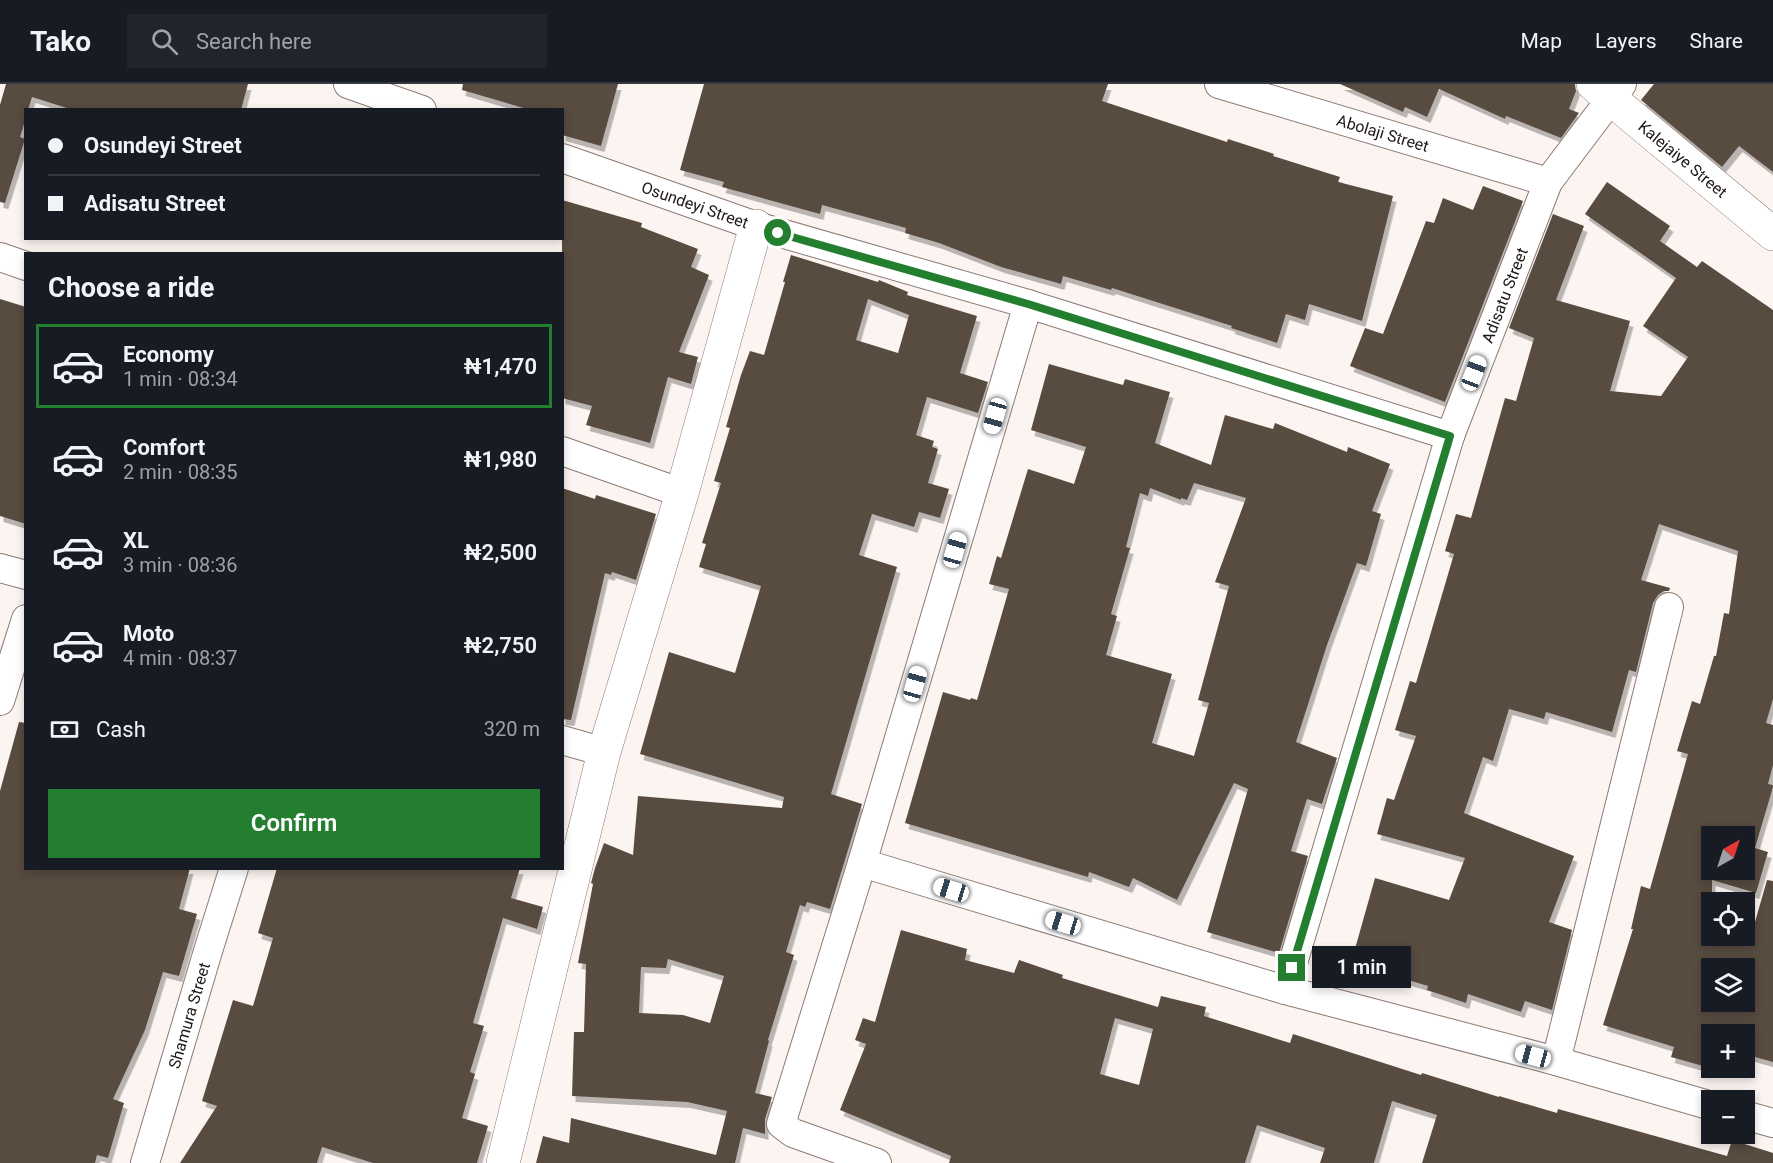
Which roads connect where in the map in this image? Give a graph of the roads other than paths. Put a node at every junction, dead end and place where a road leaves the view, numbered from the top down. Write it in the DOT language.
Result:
graph roads {
  1 [pos="348,84"];
  2 [pos="1219,84"];
  3 [pos="1609,88"];
  4 [pos="416,108"];
  5 [pos="564,159"];
  6 [pos="1548,182"];
  7 [pos="756,226"];
  8 [pos="1773,234"];
  9 [pos="0,257"];
  10 [pos="24,265"];
  11 [pos="1028,304"];
  12 [pos="1450,436"];
  13 [pos="564,452"];
  14 [pos="682,493"];
  15 [pos="0,568"];
  16 [pos="24,574"];
  17 [pos="1669,607"];
  18 [pos="24,625"];
  19 [pos="0,701"];
  20 [pos="564,741"];
  21 [pos="604,752"];
  22 [pos="862,863"];
  23 [pos="233,870"];
  24 [pos="1285,990"];
  25 [pos="1556,1061"];
  26 [pos="1701,1103"];
  27 [pos="1755,1118"];
  28 [pos="1773,1123"];
  29 [pos="145,1163"];
  30 [pos="502,1163"];
  31 [pos="877,1163"];
  1 -- 4 [label="street"];
  2 -- 6 [label="street, Abolaji Street"];
  3 -- 6 [label="street, Adisatu Street"];
  3 -- 8 [label="street, Kalejaiye Street"];
  5 -- 7 [label="street, Osundeyi Street"];
  6 -- 12 [label="street, Adisatu Street"];
  7 -- 11 [label="street, Osundeyi Street"];
  7 -- 14 [label="street"];
  9 -- 10 [label="street"];
  11 -- 12 [label="street, Osundeyi Street"];
  11 -- 22 [label="street"];
  12 -- 24 [label="street, Adisatu Street"];
  13 -- 14 [label="street"];
  14 -- 21 [label="street"];
  15 -- 16 [label="street"];
  17 -- 25 [label="street"];
  18 -- 19 [label="street"];
  20 -- 21 [label="street"];
  21 -- 30 [label="street"];
  22 -- 24 [label="street"];
  22 -- 31 [label="street"];
  23 -- 29 [label="street, Shamura Street"];
  24 -- 25 [label="street"];
  25 -- 26 [label="street"];
  27 -- 28 [label="street"];
}
